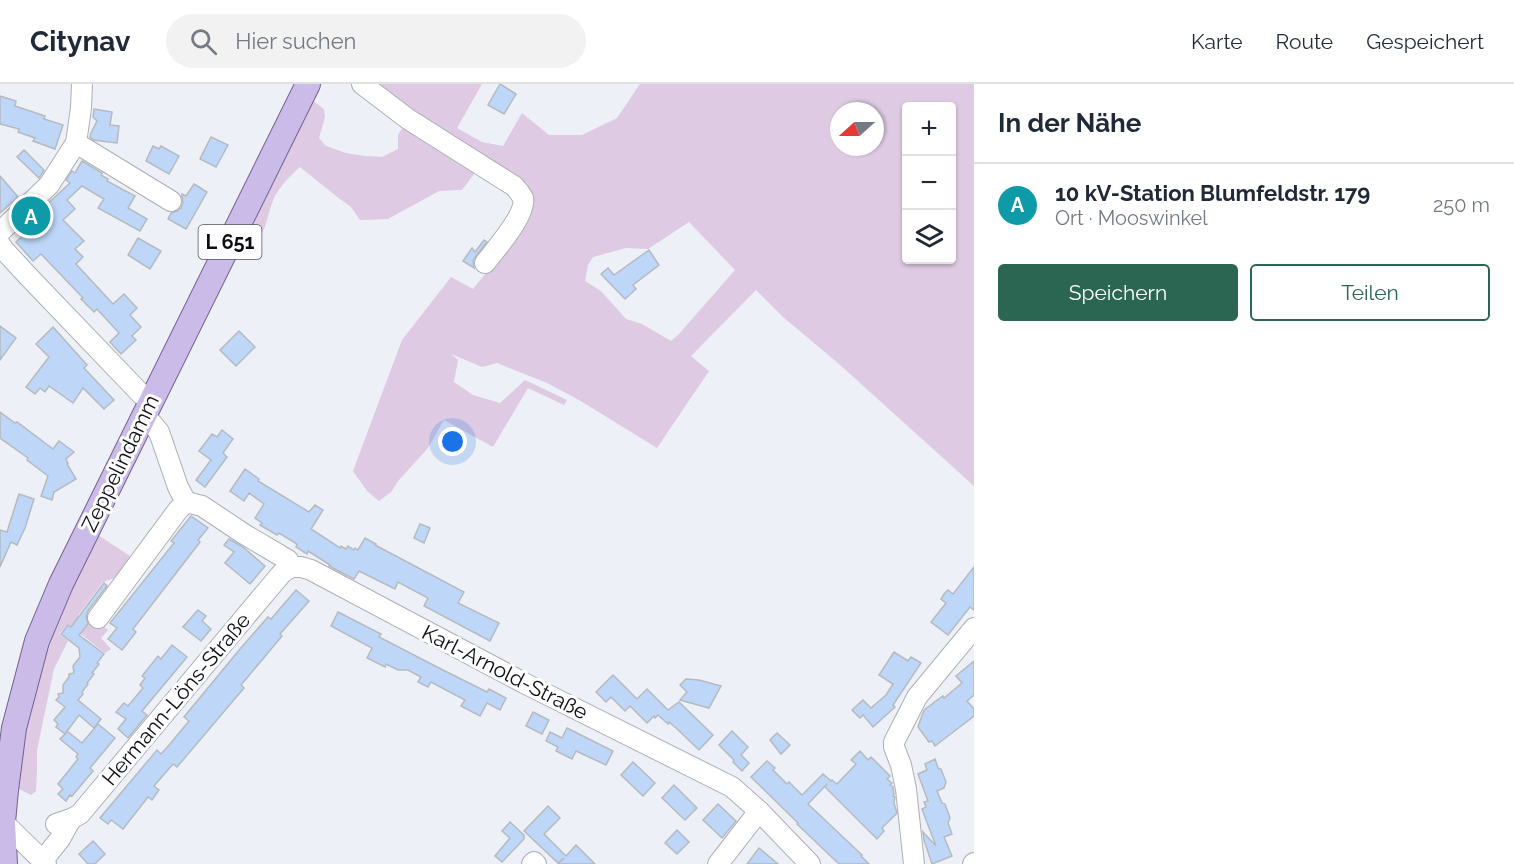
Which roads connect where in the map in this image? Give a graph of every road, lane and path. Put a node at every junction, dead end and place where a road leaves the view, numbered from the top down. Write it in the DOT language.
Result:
graph roads {
  1 [pos="82,84"];
  2 [pos="308,84"];
  3 [pos="362,84"];
  4 [pos="76,143"];
  5 [pos="171,201"];
  6 [pos="0,232"];
  7 [pos="0,244"];
  8 [pos="485,263"];
  9 [pos="148,408"];
  10 [pos="186,502"];
  11 [pos="292,567"];
  12 [pos="98,618"];
  13 [pos="974,628"];
  14 [pos="6,753"];
  15 [pos="759,811"];
  16 [pos="2,820"];
  17 [pos="44,862"];
  18 [pos="5,864"];
  19 [pos="718,864"];
  20 [pos="810,864"];
  21 [pos="914,864"];
  1 -- 4 [label="street"];
  2 -- 9 [label="main road, Zeppelindamm / L 651"];
  3 -- 8 [label="street"];
  4 -- 5 [label="street"];
  4 -- 6 [label="street"];
  7 -- 9 [label="street"];
  9 -- 10 [label="street"];
  9 -- 14 [label="main road, Zeppelindamm / L 651"];
  10 -- 11 [label="street, Karl-Arnold-Straße"];
  10 -- 12 [label="street"];
  11 -- 15 [label="street, Karl-Arnold-Straße"];
  11 -- 17 [label="street, Hermann-Löns-Straße"];
  13 -- 21 [label="street"];
  14 -- 16 [label="main road, Zeppelindamm / L 651"];
  15 -- 19 [label="street"];
  15 -- 20 [label="street, Karl-Arnold-Straße"];
  16 -- 17 [label="street"];
  16 -- 18 [label="main road, Zeppelindamm / L 651"];
}
